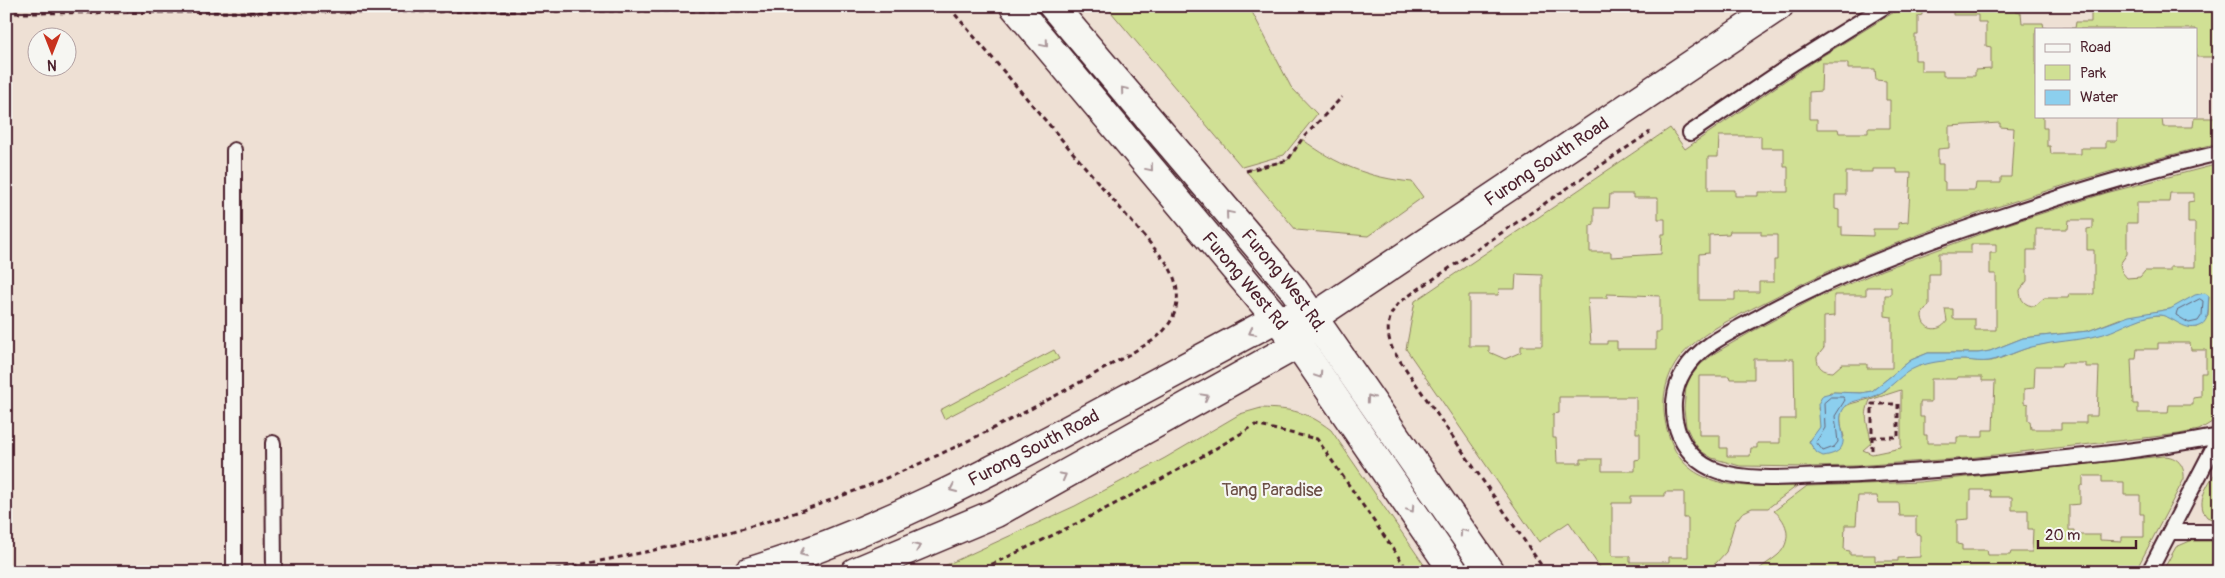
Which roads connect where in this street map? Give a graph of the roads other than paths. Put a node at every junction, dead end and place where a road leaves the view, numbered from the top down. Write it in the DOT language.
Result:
graph roads {
  1 [pos="1014,6"];
  2 [pos="1053,6"];
  3 [pos="1885,6"];
  4 [pos="1774,8"];
  5 [pos="1690,133"];
  6 [pos="234,150"];
  7 [pos="2219,153"];
  8 [pos="1314,317"];
  9 [pos="1277,318"];
  10 [pos="1298,344"];
  11 [pos="2219,437"];
  12 [pos="273,443"];
  13 [pos="2170,532"];
  14 [pos="2219,532"];
  15 [pos="234,572"];
  16 [pos="274,572"];
  17 [pos="748,572"];
  18 [pos="855,572"];
  19 [pos="1454,572"];
  20 [pos="1490,572"];
  21 [pos="2149,572"];
  1 -- 9 [label="main road, Furong West Rd, one-way"];
  8 -- 2 [label="main road, Furong West Rd., one-way"];
  3 -- 5 [label="lane"];
  4 -- 8 [label="main road, Furong South Road"];
  6 -- 15 [label="lane"];
  7 -- 11 [label="lane"];
  8 -- 9 [label="main road, Furong South Road"];
  8 -- 10 [label="main road, Furong South Road"];
  20 -- 8 [label="main road, Furong West Rd., one-way"];
  9 -- 10 [label="main road, Furong West Rd"];
  9 -- 17 [label="main road, Furong South Road, one-way"];
  18 -- 10 [label="main road, one-way"];
  10 -- 19 [label="main road, Furong West Rd, one-way"];
  11 -- 13 [label="lane"];
  12 -- 16 [label="lane"];
  13 -- 14 [label="lane"];
  13 -- 21 [label="lane"];
}
